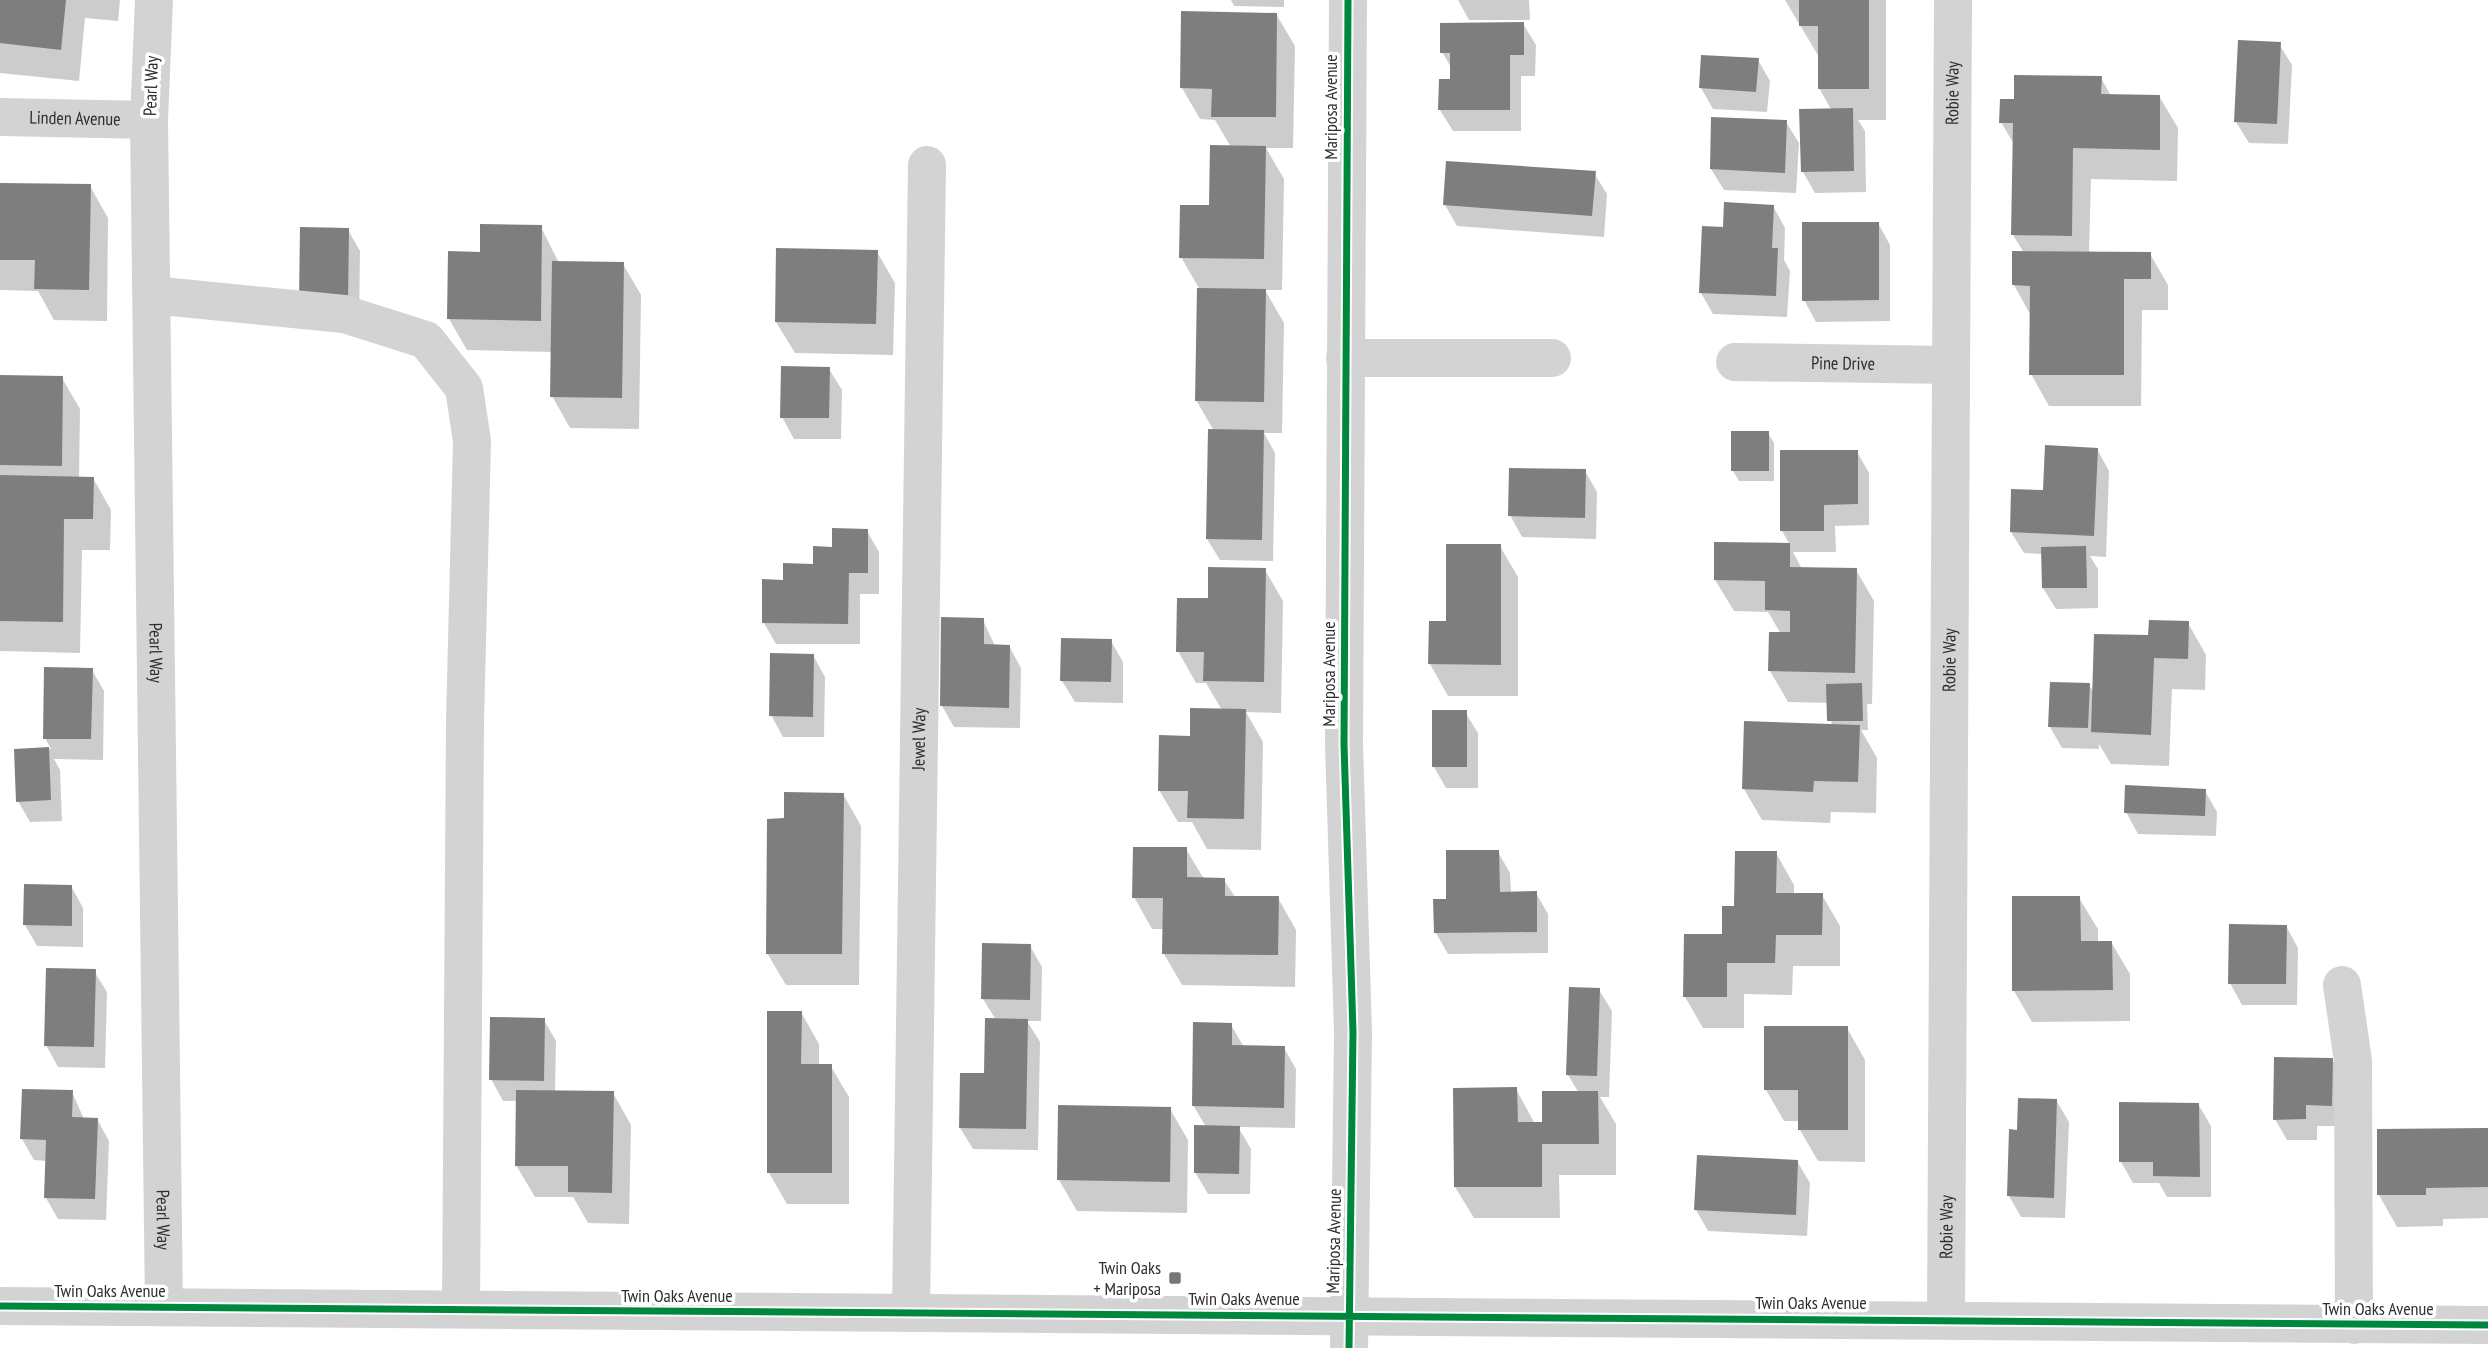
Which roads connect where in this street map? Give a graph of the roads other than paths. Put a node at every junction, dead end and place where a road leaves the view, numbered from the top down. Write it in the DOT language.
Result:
graph roads {
  1 [pos="154,0"];
  2 [pos="1348,0"];
  3 [pos="1953,0"];
  4 [pos="0,117"];
  5 [pos="149,120"];
  6 [pos="927,165"];
  7 [pos="152,295"];
  8 [pos="1345,358"];
  9 [pos="1552,358"];
  10 [pos="1735,362"];
  11 [pos="1951,365"];
  12 [pos="2342,985"];
  13 [pos="0,1306"];
  14 [pos="163,1307"];
  15 [pos="461,1309"];
  16 [pos="911,1313"];
  17 [pos="1946,1320"];
  18 [pos="2354,1325"];
  19 [pos="2488,1325"];
  20 [pos="1349,1332"];
  1 -- 5 [label="street, Pearl Way"];
  2 -- 8 [label="street, Mariposa Avenue"];
  3 -- 11 [label="street, Robie Way"];
  4 -- 5 [label="street, Linden Avenue"];
  5 -- 7 [label="street, Pearl Way"];
  6 -- 16 [label="street, Jewel Way"];
  7 -- 14 [label="street, Pearl Way"];
  7 -- 15 [label="street"];
  8 -- 9 [label="street"];
  8 -- 20 [label="street, Mariposa Avenue"];
  10 -- 11 [label="street, Pine Drive"];
  11 -- 17 [label="street, Robie Way"];
  12 -- 18 [label="street"];
  13 -- 14 [label="street, Twin Oaks Avenue"];
  14 -- 15 [label="street, Twin Oaks Avenue"];
  15 -- 16 [label="street, Twin Oaks Avenue"];
  16 -- 20 [label="street, Twin Oaks Avenue"];
  17 -- 18 [label="street, Twin Oaks Avenue"];
  17 -- 20 [label="street, Twin Oaks Avenue"];
  18 -- 19 [label="street, Twin Oaks Avenue"];
}
